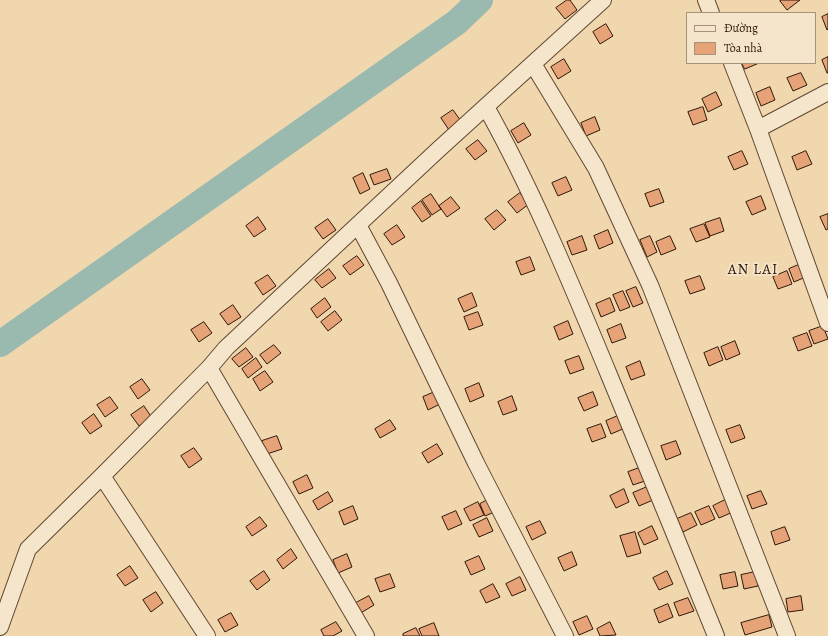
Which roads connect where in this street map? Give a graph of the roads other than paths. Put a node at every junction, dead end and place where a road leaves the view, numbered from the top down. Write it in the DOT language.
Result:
graph roads {
  1 [pos="603,0"];
  2 [pos="706,0"];
  3 [pos="711,12"];
  4 [pos="533,64"];
  5 [pos="732,64"];
  6 [pos="828,92"];
  7 [pos="486,107"];
  8 [pos="758,129"];
  9 [pos="358,225"];
  10 [pos="828,323"];
  11 [pos="209,368"];
  12 [pos="102,476"];
  13 [pos="0,627"];
  14 [pos="207,636"];
  15 [pos="366,636"];
  16 [pos="565,636"];
  17 [pos="716,636"];
  18 [pos="787,636"];
  1 -- 4 [label="street"];
  2 -- 3 [label="street"];
  4 -- 7 [label="street"];
  4 -- 18 [label="street"];
  5 -- 8 [label="street"];
  6 -- 8 [label="street"];
  7 -- 9 [label="street"];
  7 -- 17 [label="street"];
  8 -- 10 [label="street"];
  9 -- 11 [label="street"];
  9 -- 16 [label="street"];
  11 -- 12 [label="street"];
  11 -- 15 [label="street"];
  12 -- 13 [label="street"];
  12 -- 14 [label="street"];
}
